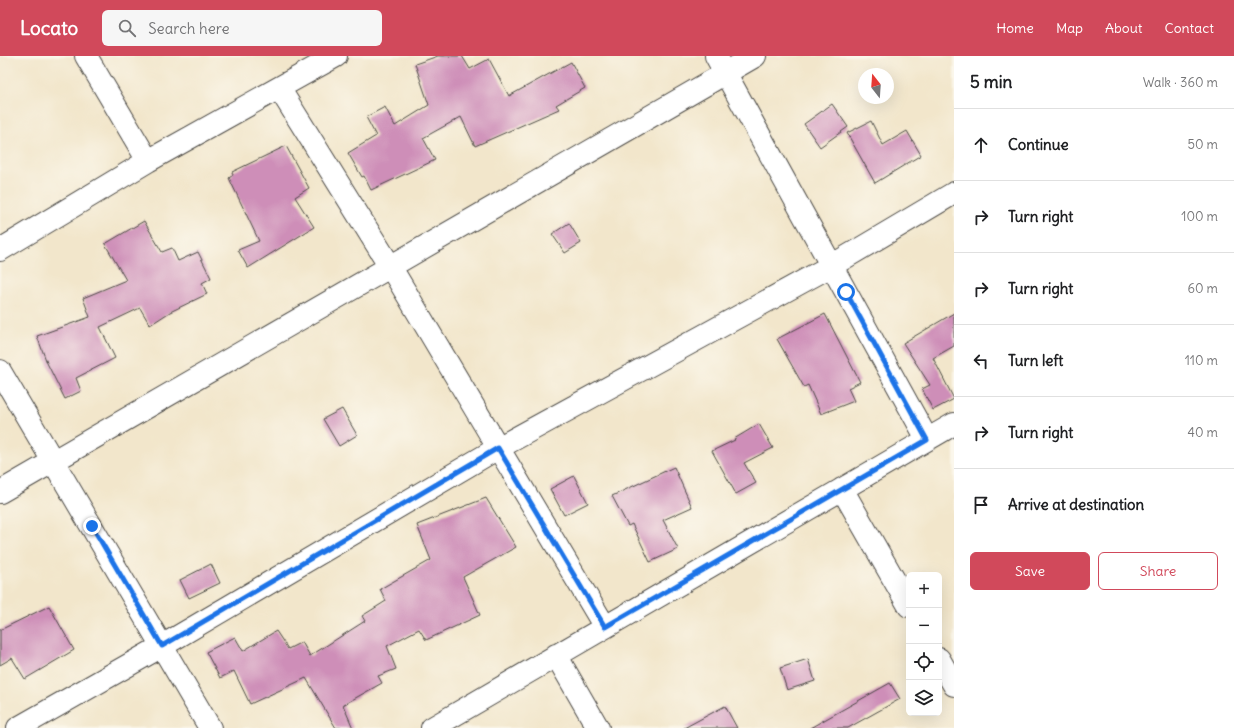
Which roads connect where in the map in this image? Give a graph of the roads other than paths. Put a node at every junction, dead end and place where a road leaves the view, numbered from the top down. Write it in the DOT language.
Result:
graph roads {
  1 [pos="86,56"];
  2 [pos="336,56"];
  3 [pos="755,56"];
  4 [pos="721,64"];
  5 [pos="279,88"];
  6 [pos="148,161"];
  7 [pos="954,193"];
  8 [pos="0,250"];
  9 [pos="390,266"];
  10 [pos="831,266"];
  11 [pos="0,371"];
  12 [pos="954,424"];
  13 [pos="927,440"];
  14 [pos="498,448"];
  15 [pos="53,460"];
  16 [pos="842,489"];
  17 [pos="0,492"];
  18 [pos="906,601"];
  19 [pos="605,627"];
  20 [pos="162,646"];
  21 [pos="556,655"];
  22 [pos="942,664"];
  23 [pos="954,685"];
  24 [pos="18,728"];
  25 [pos="210,728"];
  26 [pos="432,728"];
  27 [pos="598,728"];
  1 -- 6 [label="street"];
  2 -- 5 [label="street"];
  3 -- 4 [label="street"];
  4 -- 9 [label="street"];
  4 -- 10 [label="street"];
  5 -- 6 [label="street"];
  5 -- 9 [label="street"];
  6 -- 8 [label="street"];
  7 -- 10 [label="street"];
  9 -- 14 [label="street"];
  9 -- 15 [label="street"];
  10 -- 13 [label="street"];
  10 -- 14 [label="street"];
  11 -- 15 [label="street"];
  12 -- 13 [label="street"];
  13 -- 16 [label="street"];
  14 -- 19 [label="street"];
  14 -- 20 [label="street"];
  15 -- 17 [label="street"];
  15 -- 20 [label="street"];
  16 -- 18 [label="street"];
  16 -- 19 [label="street"];
  19 -- 21 [label="street"];
  20 -- 24 [label="street"];
  20 -- 25 [label="street"];
  21 -- 26 [label="street"];
  21 -- 27 [label="street"];
  22 -- 23 [label="street"];
}
